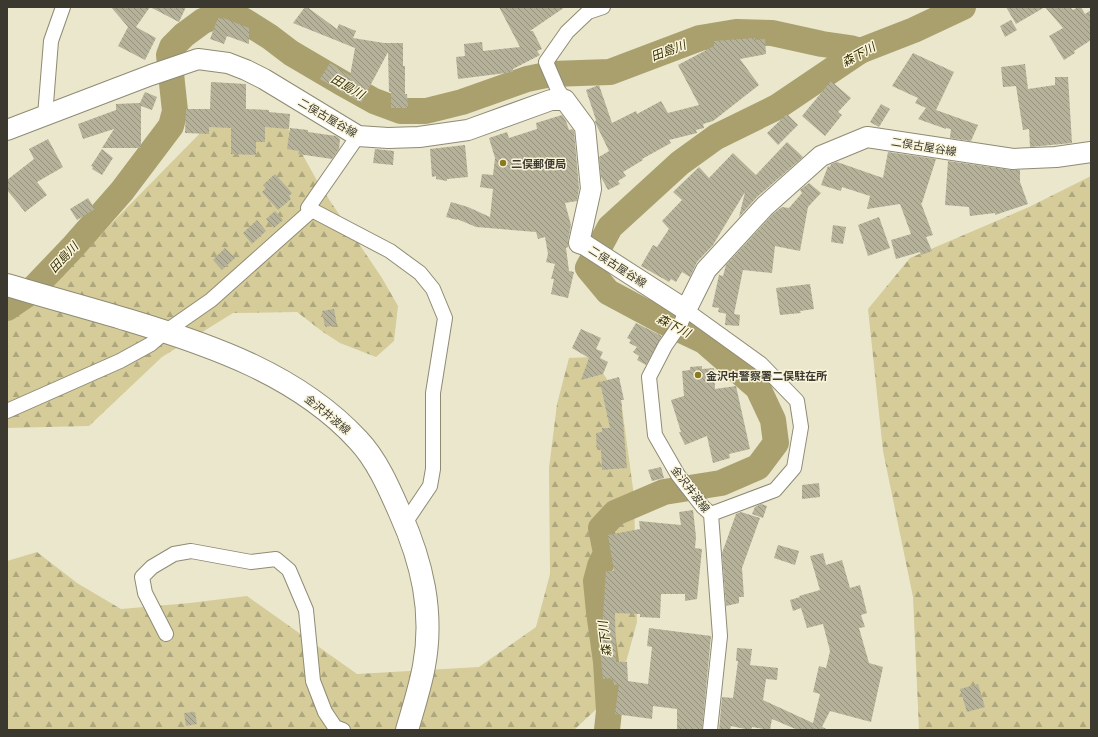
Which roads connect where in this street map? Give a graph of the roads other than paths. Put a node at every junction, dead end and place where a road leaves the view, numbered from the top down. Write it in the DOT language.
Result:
graph roads {
  1 [pos="63,7"];
  2 [pos="603,7"];
  3 [pos="561,95"];
  4 [pos="46,116"];
  5 [pos="7,130"];
  6 [pos="358,136"];
  7 [pos="1091,152"];
  8 [pos="312,210"];
  9 [pos="7,285"];
  10 [pos="683,316"];
  11 [pos="165,332"];
  12 [pos="7,412"];
  13 [pos="707,511"];
  14 [pos="405,523"];
  15 [pos="166,634"];
  16 [pos="343,730"];
  17 [pos="407,730"];
  18 [pos="710,730"];
  1 -- 4 [label="street"];
  2 -- 3 [label="street"];
  3 -- 6 [label="main road, 二俣古屋谷線"];
  3 -- 10 [label="main road, 二俣古屋谷線"];
  4 -- 5 [label="main road"];
  4 -- 6 [label="main road, 二俣古屋谷線"];
  6 -- 8 [label="street"];
  7 -- 10 [label="main road, 二俣古屋谷線"];
  8 -- 11 [label="street"];
  8 -- 14 [label="street"];
  9 -- 11 [label="main road, 金沢井波線"];
  10 -- 13 [label="street, 金沢井波線"];
  10 -- 13 [label="street"];
  11 -- 12 [label="street"];
  11 -- 14 [label="main road, 金沢井波線"];
  13 -- 18 [label="street, 金沢井波線"];
  14 -- 17 [label="main road, 金沢井波線"];
  15 -- 16 [label="street"];
}
